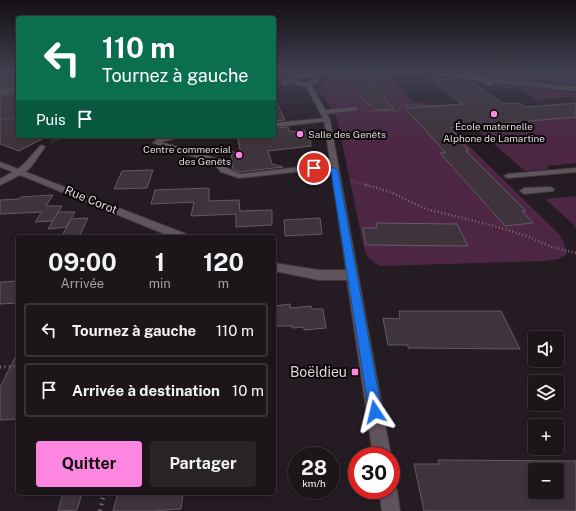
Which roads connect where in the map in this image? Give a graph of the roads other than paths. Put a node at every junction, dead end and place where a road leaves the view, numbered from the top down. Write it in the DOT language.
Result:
graph roads {
  1 [pos="309,95"];
  2 [pos="312,95"];
  3 [pos="316,102"];
  4 [pos="355,109"];
  5 [pos="326,116"];
  6 [pos="276,124"];
  7 [pos="167,138"];
  8 [pos="42,147"];
  9 [pos="310,158"];
  10 [pos="278,162"];
  11 [pos="0,164"];
  12 [pos="314,168"];
  13 [pos="576,170"];
  14 [pos="20,172"];
  15 [pos="281,172"];
  16 [pos="335,175"];
  17 [pos="508,176"];
  18 [pos="0,182"];
  19 [pos="550,189"];
  20 [pos="524,191"];
  21 [pos="177,235"];
  22 [pos="276,267"];
  23 [pos="352,275"];
  24 [pos="381,447"];
  25 [pos="389,499"];
  26 [pos="391,511"];
  1 -- 3 [label="street"];
  2 -- 3 [label="street"];
  3 -- 5 [label="street"];
  4 -- 5 [label="lane"];
  5 -- 6 [label="lane"];
  5 -- 16 [label="street"];
  7 -- 15 [label="lane"];
  8 -- 14 [label="lane"];
  9 -- 12 [label="lane"];
  10 -- 15 [label="lane"];
  11 -- 14 [label="street, Rue Corot"];
  12 -- 15 [label="lane"];
  12 -- 16 [label="lane"];
  13 -- 17 [label="lane"];
  14 -- 18 [label="street"];
  14 -- 21 [label="street, Rue Corot"];
  16 -- 23 [label="street"];
  19 -- 20 [label="lane"];
  22 -- 23 [label="street"];
  23 -- 24 [label="street"];
  25 -- 26 [label="street"];
}
